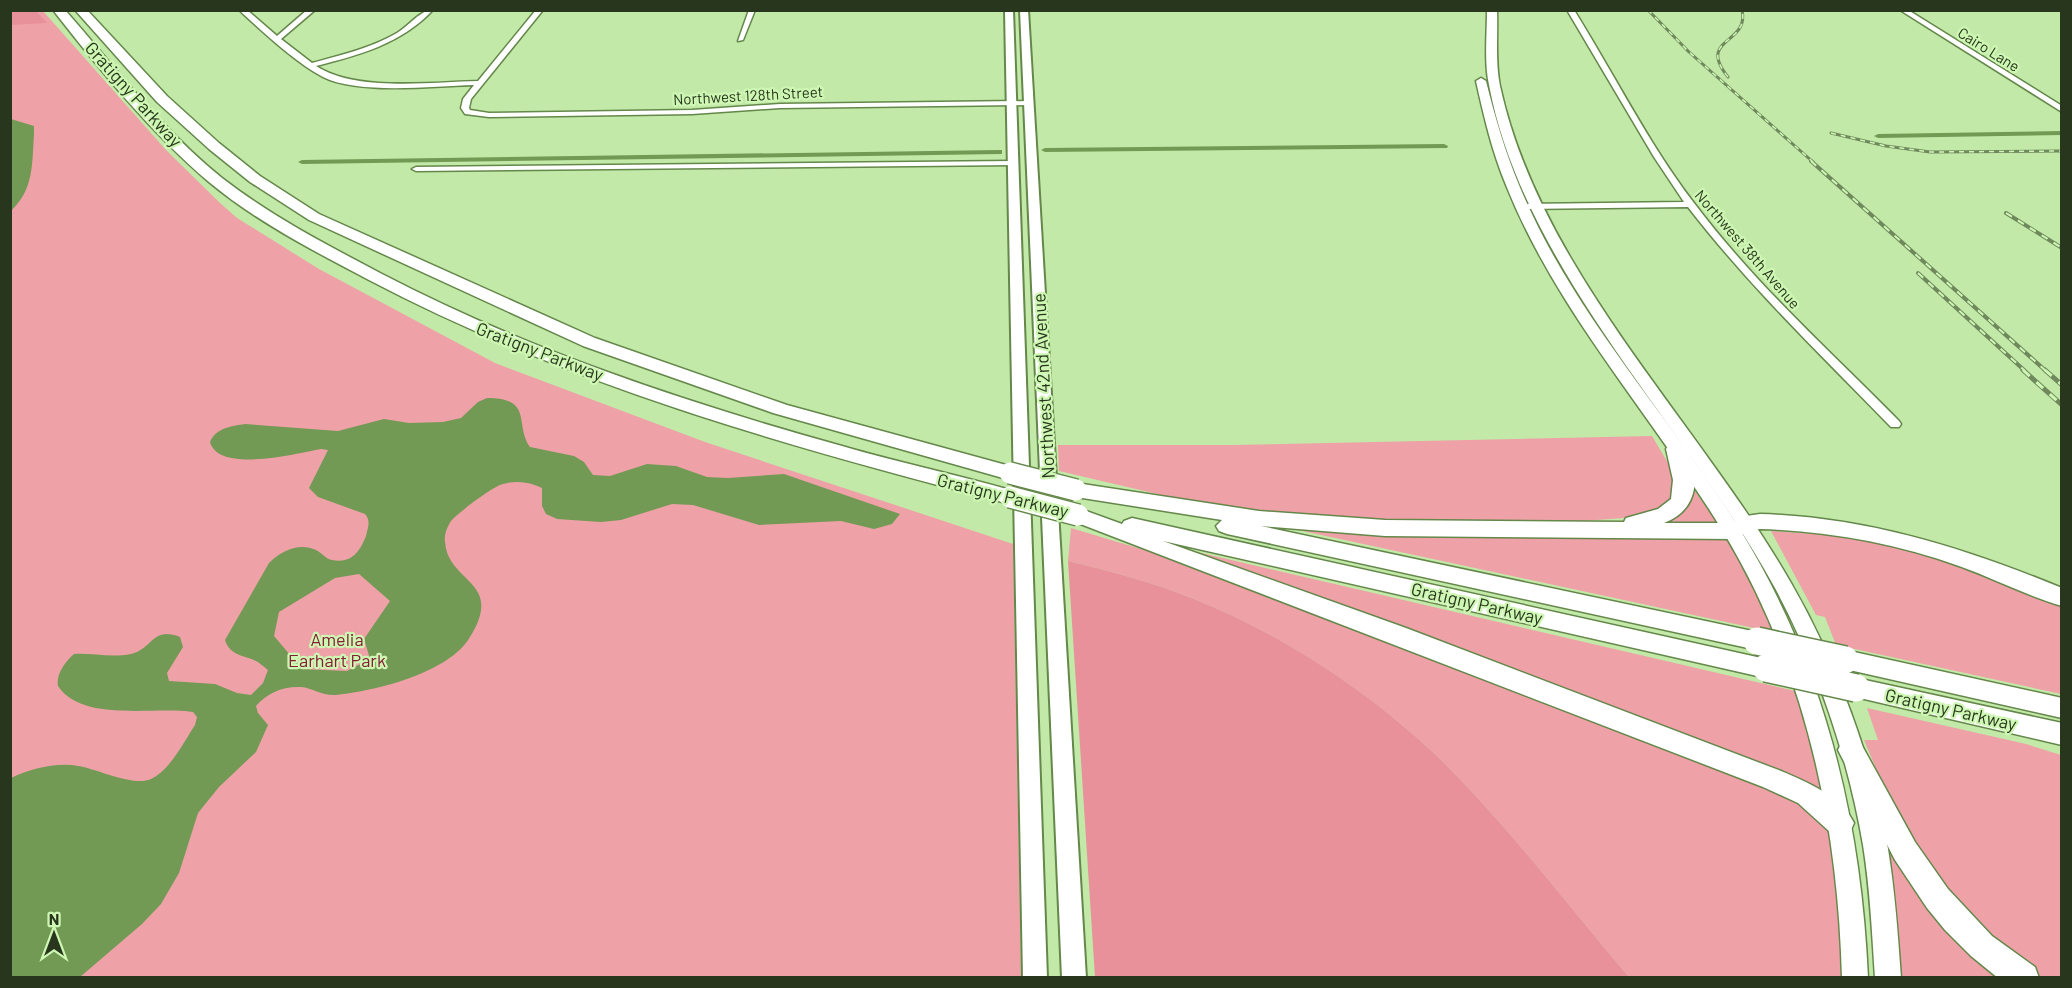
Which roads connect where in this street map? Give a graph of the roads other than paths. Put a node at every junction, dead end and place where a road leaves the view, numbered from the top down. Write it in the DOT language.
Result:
graph roads {
  1 [pos="58,10"];
  2 [pos="80,10"];
  3 [pos="242,10"];
  4 [pos="312,10"];
  5 [pos="430,10"];
  6 [pos="540,10"];
  7 [pos="752,10"];
  8 [pos="1009,10"];
  9 [pos="1024,10"];
  10 [pos="1492,10"];
  11 [pos="1570,10"];
  12 [pos="1902,10"];
  13 [pos="277,39"];
  14 [pos="740,40"];
  15 [pos="1025,41"];
  16 [pos="1010,42"];
  17 [pos="312,65"];
  18 [pos="1010,70"];
  19 [pos="1027,70"];
  20 [pos="1480,74"];
  21 [pos="480,83"];
  22 [pos="1020,102"];
  23 [pos="2061,110"];
  24 [pos="1012,163"];
  25 [pos="417,169"];
  26 [pos="1689,204"];
  27 [pos="1530,206"];
  28 [pos="1015,244"];
  29 [pos="1036,244"];
  30 [pos="1018,364"];
  31 [pos="1042,364"];
  32 [pos="1895,424"];
  33 [pos="1676,449"];
  34 [pos="1076,490"];
  35 [pos="1078,514"];
  36 [pos="1740,527"];
  37 [pos="1594,530"];
  38 [pos="2061,598"];
  39 [pos="1929,704"];
  40 [pos="2061,708"];
  41 [pos="2061,734"];
  42 [pos="2061,749"];
  43 [pos="1851,750"];
  44 [pos="1840,823"];
  45 [pos="1035,978"];
  46 [pos="1074,978"];
  47 [pos="1855,978"];
  48 [pos="1888,978"];
  49 [pos="2024,978"];
  1 -- 35 [label="highway, Gratigny Parkway, bridge"];
  2 -- 34 [label="highway, Gratigny Parkway, bridge"];
  3 -- 13 [label="street"];
  4 -- 13 [label="street"];
  5 -- 17 [label="street"];
  6 -- 21 [label="street"];
  7 -- 14 [label="street"];
  8 -- 16 [label="main road, Northwest 42nd Avenue"];
  9 -- 15 [label="main road, Northwest 42nd Avenue"];
  10 -- 27 [label="main road"];
  11 -- 26 [label="street, Northwest 38th Avenue"];
  12 -- 23 [label="street, Cairo Lane"];
  13 -- 17 [label="street"];
  15 -- 16 [label="main road"];
  15 -- 19 [label="main road, Northwest 42nd Avenue"];
  16 -- 18 [label="main road, Northwest 42nd Avenue"];
  17 -- 21 [label="street"];
  18 -- 19 [label="main road"];
  18 -- 22 [label="main road, Northwest 42nd Avenue"];
  19 -- 22 [label="main road, Northwest 42nd Avenue"];
  20 -- 27 [label="main road"];
  21 -- 22 [label="street, Northwest 128th Street"];
  22 -- 24 [label="main road, Northwest 42nd Avenue"];
  22 -- 29 [label="main road, Northwest 42nd Avenue"];
  24 -- 25 [label="street"];
  24 -- 28 [label="main road, Northwest 42nd Avenue"];
  26 -- 27 [label="street"];
  26 -- 32 [label="street, Northwest 38th Avenue"];
  27 -- 33 [label="main road"];
  27 -- 36 [label="main road"];
  28 -- 29 [label="main road"];
  28 -- 30 [label="main road, Northwest 42nd Avenue"];
  29 -- 31 [label="main road, Northwest 42nd Avenue"];
  30 -- 31 [label="main road"];
  30 -- 45 [label="main road, Northwest 42nd Avenue"];
  31 -- 46 [label="main road, Northwest 42nd Avenue"];
  33 -- 36 [label="main road"];
  33 -- 37 [label="highway"];
  34 -- 37 [label="highway"];
  34 -- 40 [label="highway, Gratigny Parkway, bridge"];
  35 -- 39 [label="highway, Gratigny Parkway, bridge"];
  35 -- 44 [label="highway"];
  36 -- 37 [label="highway"];
  36 -- 38 [label="highway"];
  36 -- 43 [label="main road"];
  36 -- 44 [label="main road"];
  39 -- 41 [label="highway, Gratigny Parkway"];
  39 -- 42 [label="highway"];
  43 -- 48 [label="main road"];
  43 -- 49 [label="highway"];
  44 -- 47 [label="main road"];
}
